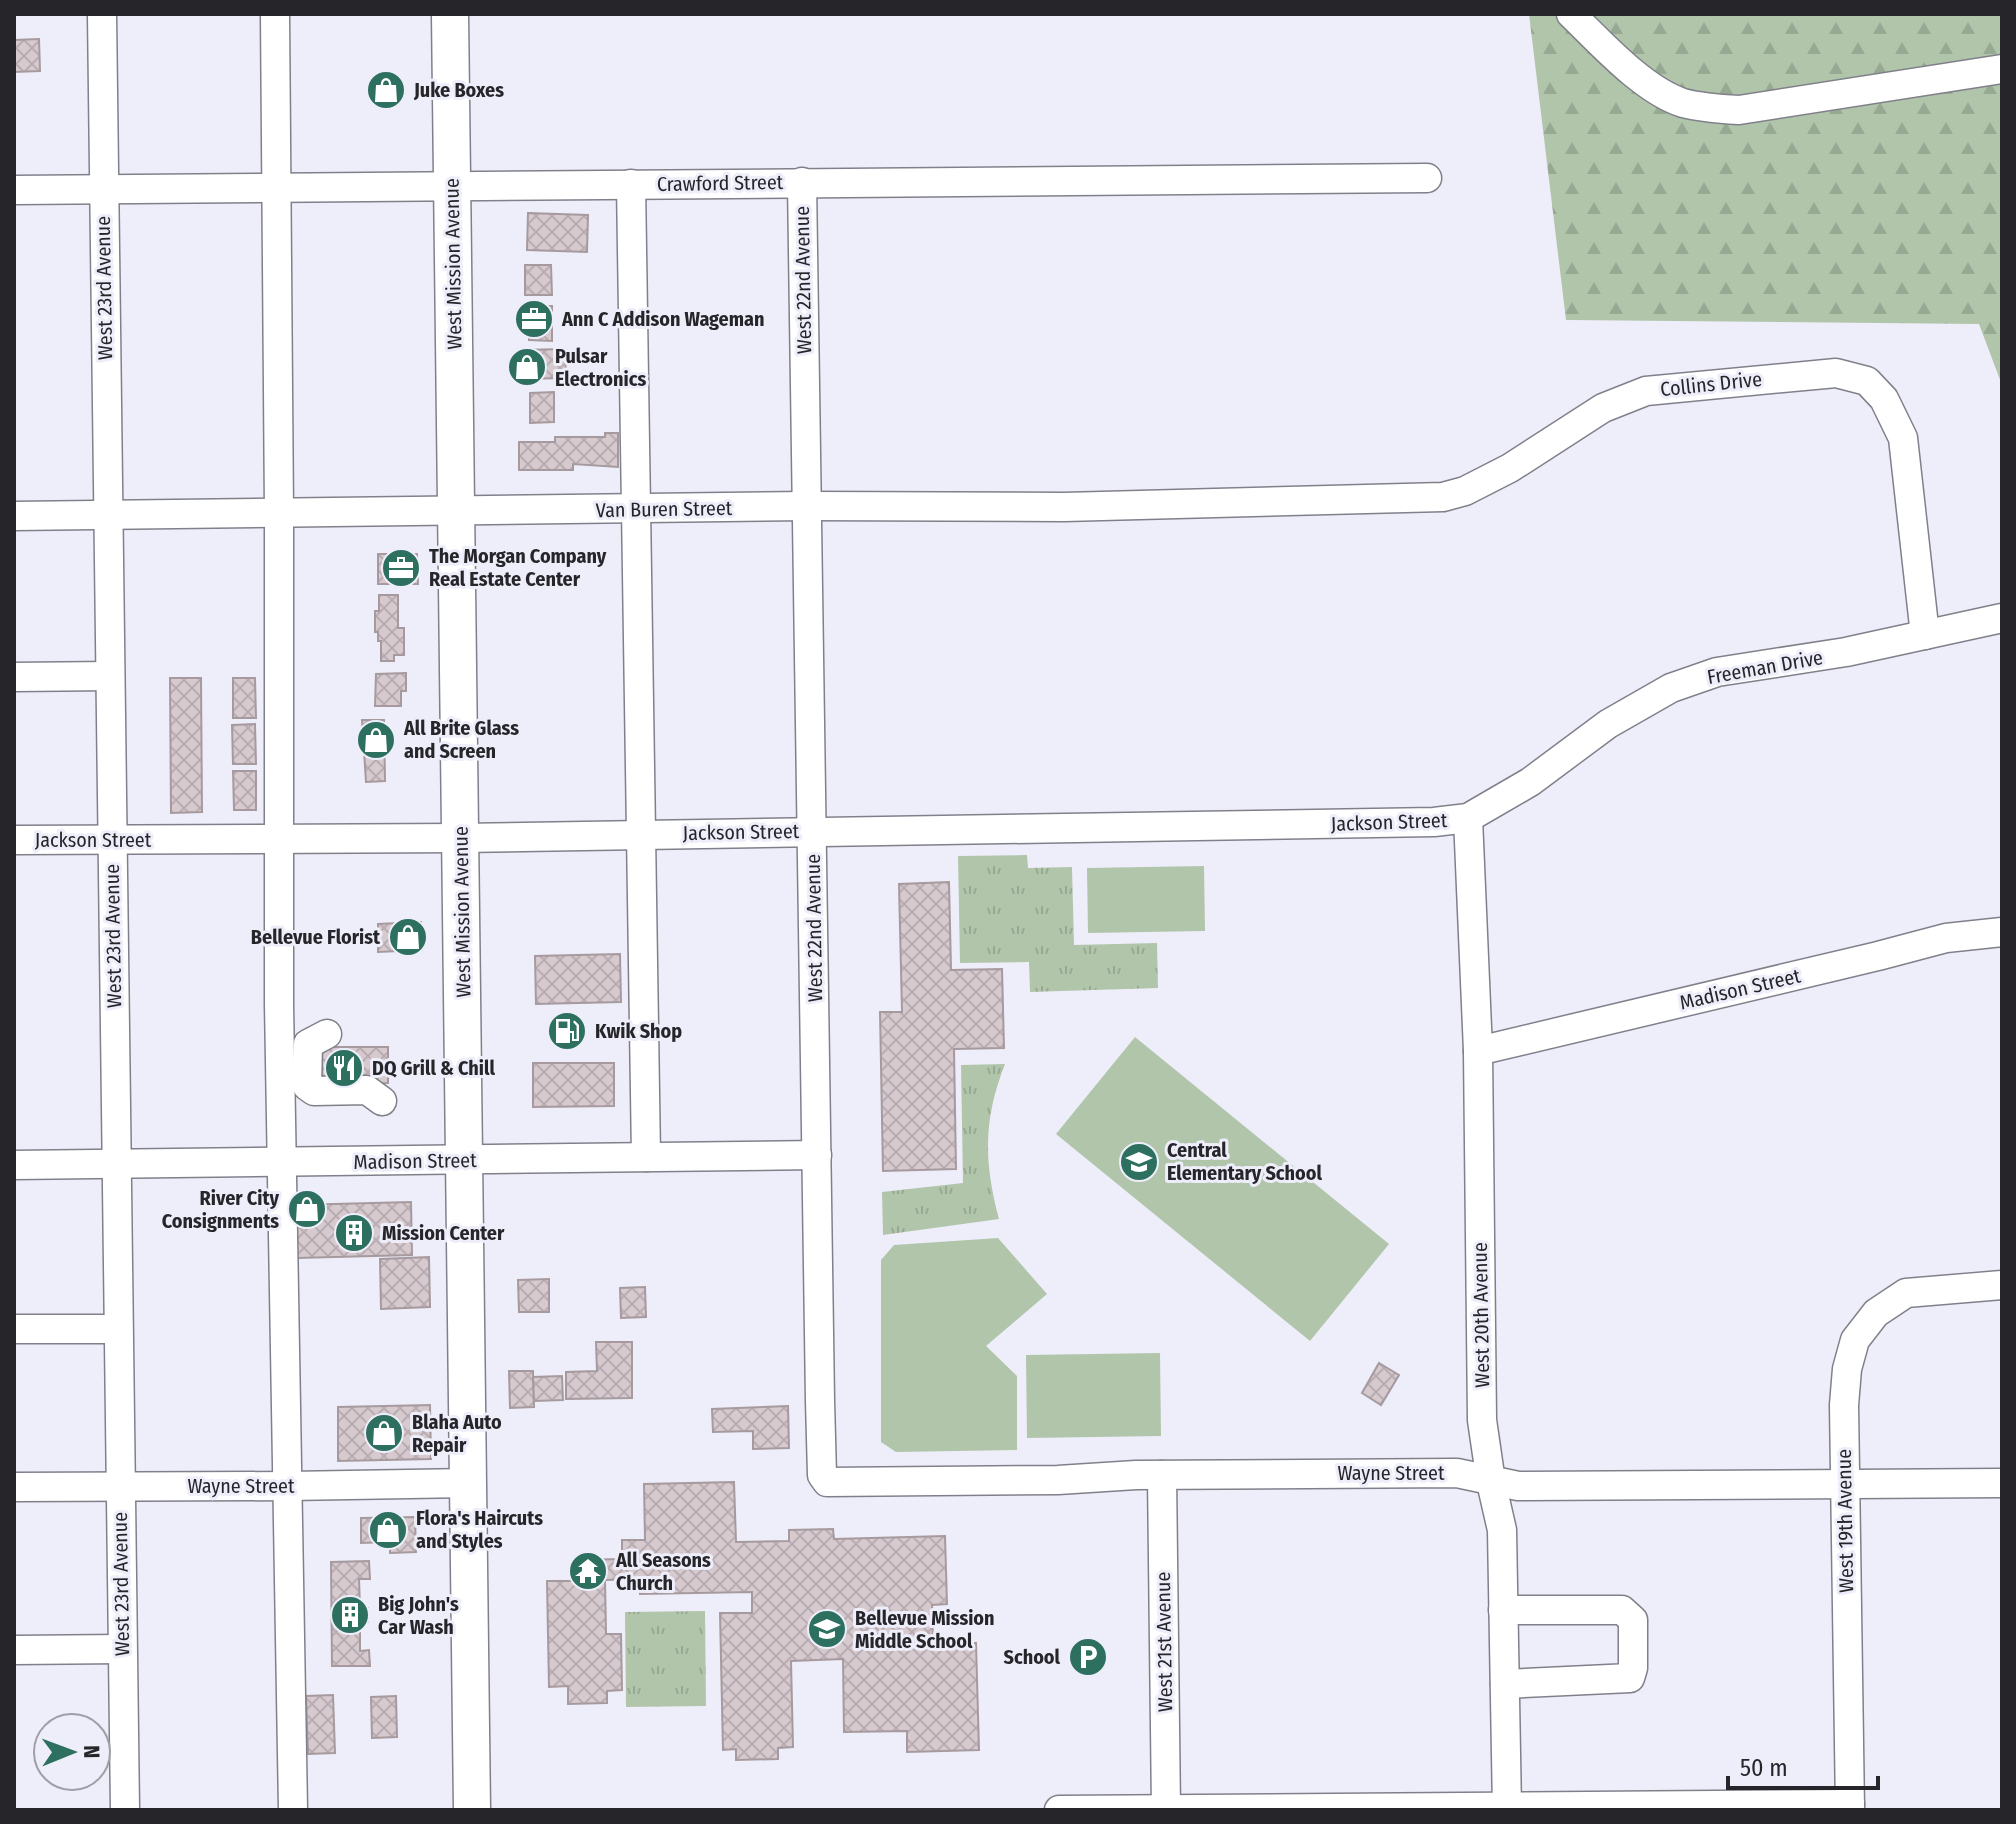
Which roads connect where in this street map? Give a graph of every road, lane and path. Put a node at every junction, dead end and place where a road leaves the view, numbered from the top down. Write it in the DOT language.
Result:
graph roads {
  1 [pos="102,14"];
  2 [pos="275,14"];
  3 [pos="450,14"];
  4 [pos="1571,14"];
  5 [pos="2002,69"];
  6 [pos="1427,178"];
  7 [pos="802,182"];
  8 [pos="631,184"];
  9 [pos="452,186"];
  10 [pos="103,189"];
  11 [pos="277,189"];
  12 [pos="14,190"];
  13 [pos="1314,502"];
  14 [pos="807,506"];
  15 [pos="636,510"];
  16 [pos="457,512"];
  17 [pos="279,514"];
  18 [pos="106,515"];
  19 [pos="14,516"];
  20 [pos="2002,618"];
  21 [pos="1925,635"];
  22 [pos="110,676"];
  23 [pos="14,677"];
  24 [pos="1468,818"];
  25 [pos="812,831"];
  26 [pos="640,835"];
  27 [pos="461,838"];
  28 [pos="280,839"];
  29 [pos="14,840"];
  30 [pos="112,840"];
  31 [pos="2002,932"];
  32 [pos="327,1034"];
  33 [pos="1478,1051"];
  34 [pos="382,1101"];
  35 [pos="817,1155"];
  36 [pos="646,1157"];
  37 [pos="465,1161"];
  38 [pos="283,1162"];
  39 [pos="115,1164"];
  40 [pos="14,1165"];
  41 [pos="2002,1285"];
  42 [pos="14,1329"];
  43 [pos="118,1329"];
  44 [pos="1162,1475"];
  45 [pos="827,1482"];
  46 [pos="1491,1482"];
  47 [pos="469,1483"];
  48 [pos="1844,1483"];
  49 [pos="2002,1483"];
  50 [pos="289,1486"];
  51 [pos="14,1487"];
  52 [pos="121,1487"];
  53 [pos="1503,1610"];
  54 [pos="122,1649"];
  55 [pos="14,1650"];
  56 [pos="1505,1684"];
  57 [pos="1850,1807"];
  58 [pos="1507,1808"];
  59 [pos="1166,1809"];
  60 [pos="125,1810"];
  61 [pos="293,1810"];
  62 [pos="472,1810"];
  63 [pos="1059,1810"];
  1 -- 10 [label="street, West 23rd Avenue"];
  2 -- 11 [label="street"];
  3 -- 9 [label="main road, West Mission Avenue"];
  4 -- 5 [label="street"];
  6 -- 7 [label="street, Crawford Street"];
  7 -- 8 [label="street, Crawford Street"];
  7 -- 14 [label="street, West 22nd Avenue"];
  8 -- 9 [label="street, Crawford Street"];
  8 -- 15 [label="street"];
  9 -- 11 [label="street, Crawford Street"];
  9 -- 16 [label="main road, West Mission Avenue"];
  10 -- 11 [label="street, Crawford Street"];
  10 -- 12 [label="street, Crawford Street"];
  10 -- 18 [label="street, West 23rd Avenue"];
  11 -- 17 [label="street"];
  13 -- 14 [label="street, Van Buren Street"];
  13 -- 21 [label="street, Collins Drive"];
  14 -- 15 [label="street, Van Buren Street"];
  14 -- 25 [label="street, West 22nd Avenue"];
  15 -- 16 [label="street, Van Buren Street"];
  15 -- 26 [label="street"];
  16 -- 17 [label="street, Van Buren Street"];
  16 -- 27 [label="main road, West Mission Avenue"];
  17 -- 18 [label="street, Van Buren Street"];
  17 -- 28 [label="street"];
  18 -- 19 [label="street, Van Buren Street"];
  18 -- 22 [label="street, West 23rd Avenue"];
  20 -- 21 [label="street, Freeman Drive"];
  21 -- 24 [label="street, Freeman Drive"];
  22 -- 23 [label="street"];
  22 -- 30 [label="street, West 23rd Avenue"];
  24 -- 25 [label="street, Jackson Street"];
  24 -- 33 [label="street, West 20th Avenue"];
  25 -- 26 [label="street, Jackson Street"];
  25 -- 35 [label="street, West 22nd Avenue"];
  26 -- 27 [label="street, Jackson Street"];
  26 -- 36 [label="street"];
  27 -- 28 [label="street, Jackson Street"];
  27 -- 37 [label="main road, West Mission Avenue"];
  28 -- 30 [label="street, Jackson Street"];
  28 -- 38 [label="street"];
  29 -- 30 [label="street, Jackson Street"];
  30 -- 39 [label="street, West 23rd Avenue"];
  31 -- 33 [label="street, Madison Street"];
  32 -- 34 [label="street"];
  33 -- 46 [label="street, West 20th Avenue"];
  35 -- 36 [label="street, Madison Street"];
  35 -- 45 [label="street, West 22nd Avenue"];
  36 -- 37 [label="street, Madison Street"];
  37 -- 38 [label="street, Madison Street"];
  37 -- 47 [label="main road, West Mission Avenue"];
  38 -- 39 [label="street, Madison Street"];
  38 -- 50 [label="street"];
  39 -- 40 [label="street, Madison Street"];
  39 -- 43 [label="street, West 23rd Avenue"];
  41 -- 48 [label="street, West 19th Avenue"];
  42 -- 43 [label="street"];
  43 -- 52 [label="street, West 23rd Avenue"];
  44 -- 45 [label="street, Wayne Street"];
  44 -- 46 [label="street, Wayne Street"];
  44 -- 59 [label="street, West 21st Avenue"];
  46 -- 48 [label="street, Wayne Street"];
  46 -- 53 [label="street, West 20th Avenue"];
  47 -- 50 [label="street, Wayne Street"];
  47 -- 62 [label="main road, West Mission Avenue"];
  48 -- 49 [label="street, Wayne Street"];
  48 -- 57 [label="street, West 19th Avenue"];
  50 -- 52 [label="street, Wayne Street"];
  50 -- 61 [label="street"];
  51 -- 52 [label="street, Wayne Street"];
  52 -- 54 [label="street, West 23rd Avenue"];
  53 -- 56 [label="street, West 20th Avenue"];
  53 -- 56 [label="street"];
  54 -- 55 [label="street"];
  54 -- 60 [label="street, West 23rd Avenue"];
  56 -- 58 [label="street, West 20th Avenue"];
  57 -- 58 [label="street"];
  58 -- 59 [label="street"];
  59 -- 63 [label="street"];
}
